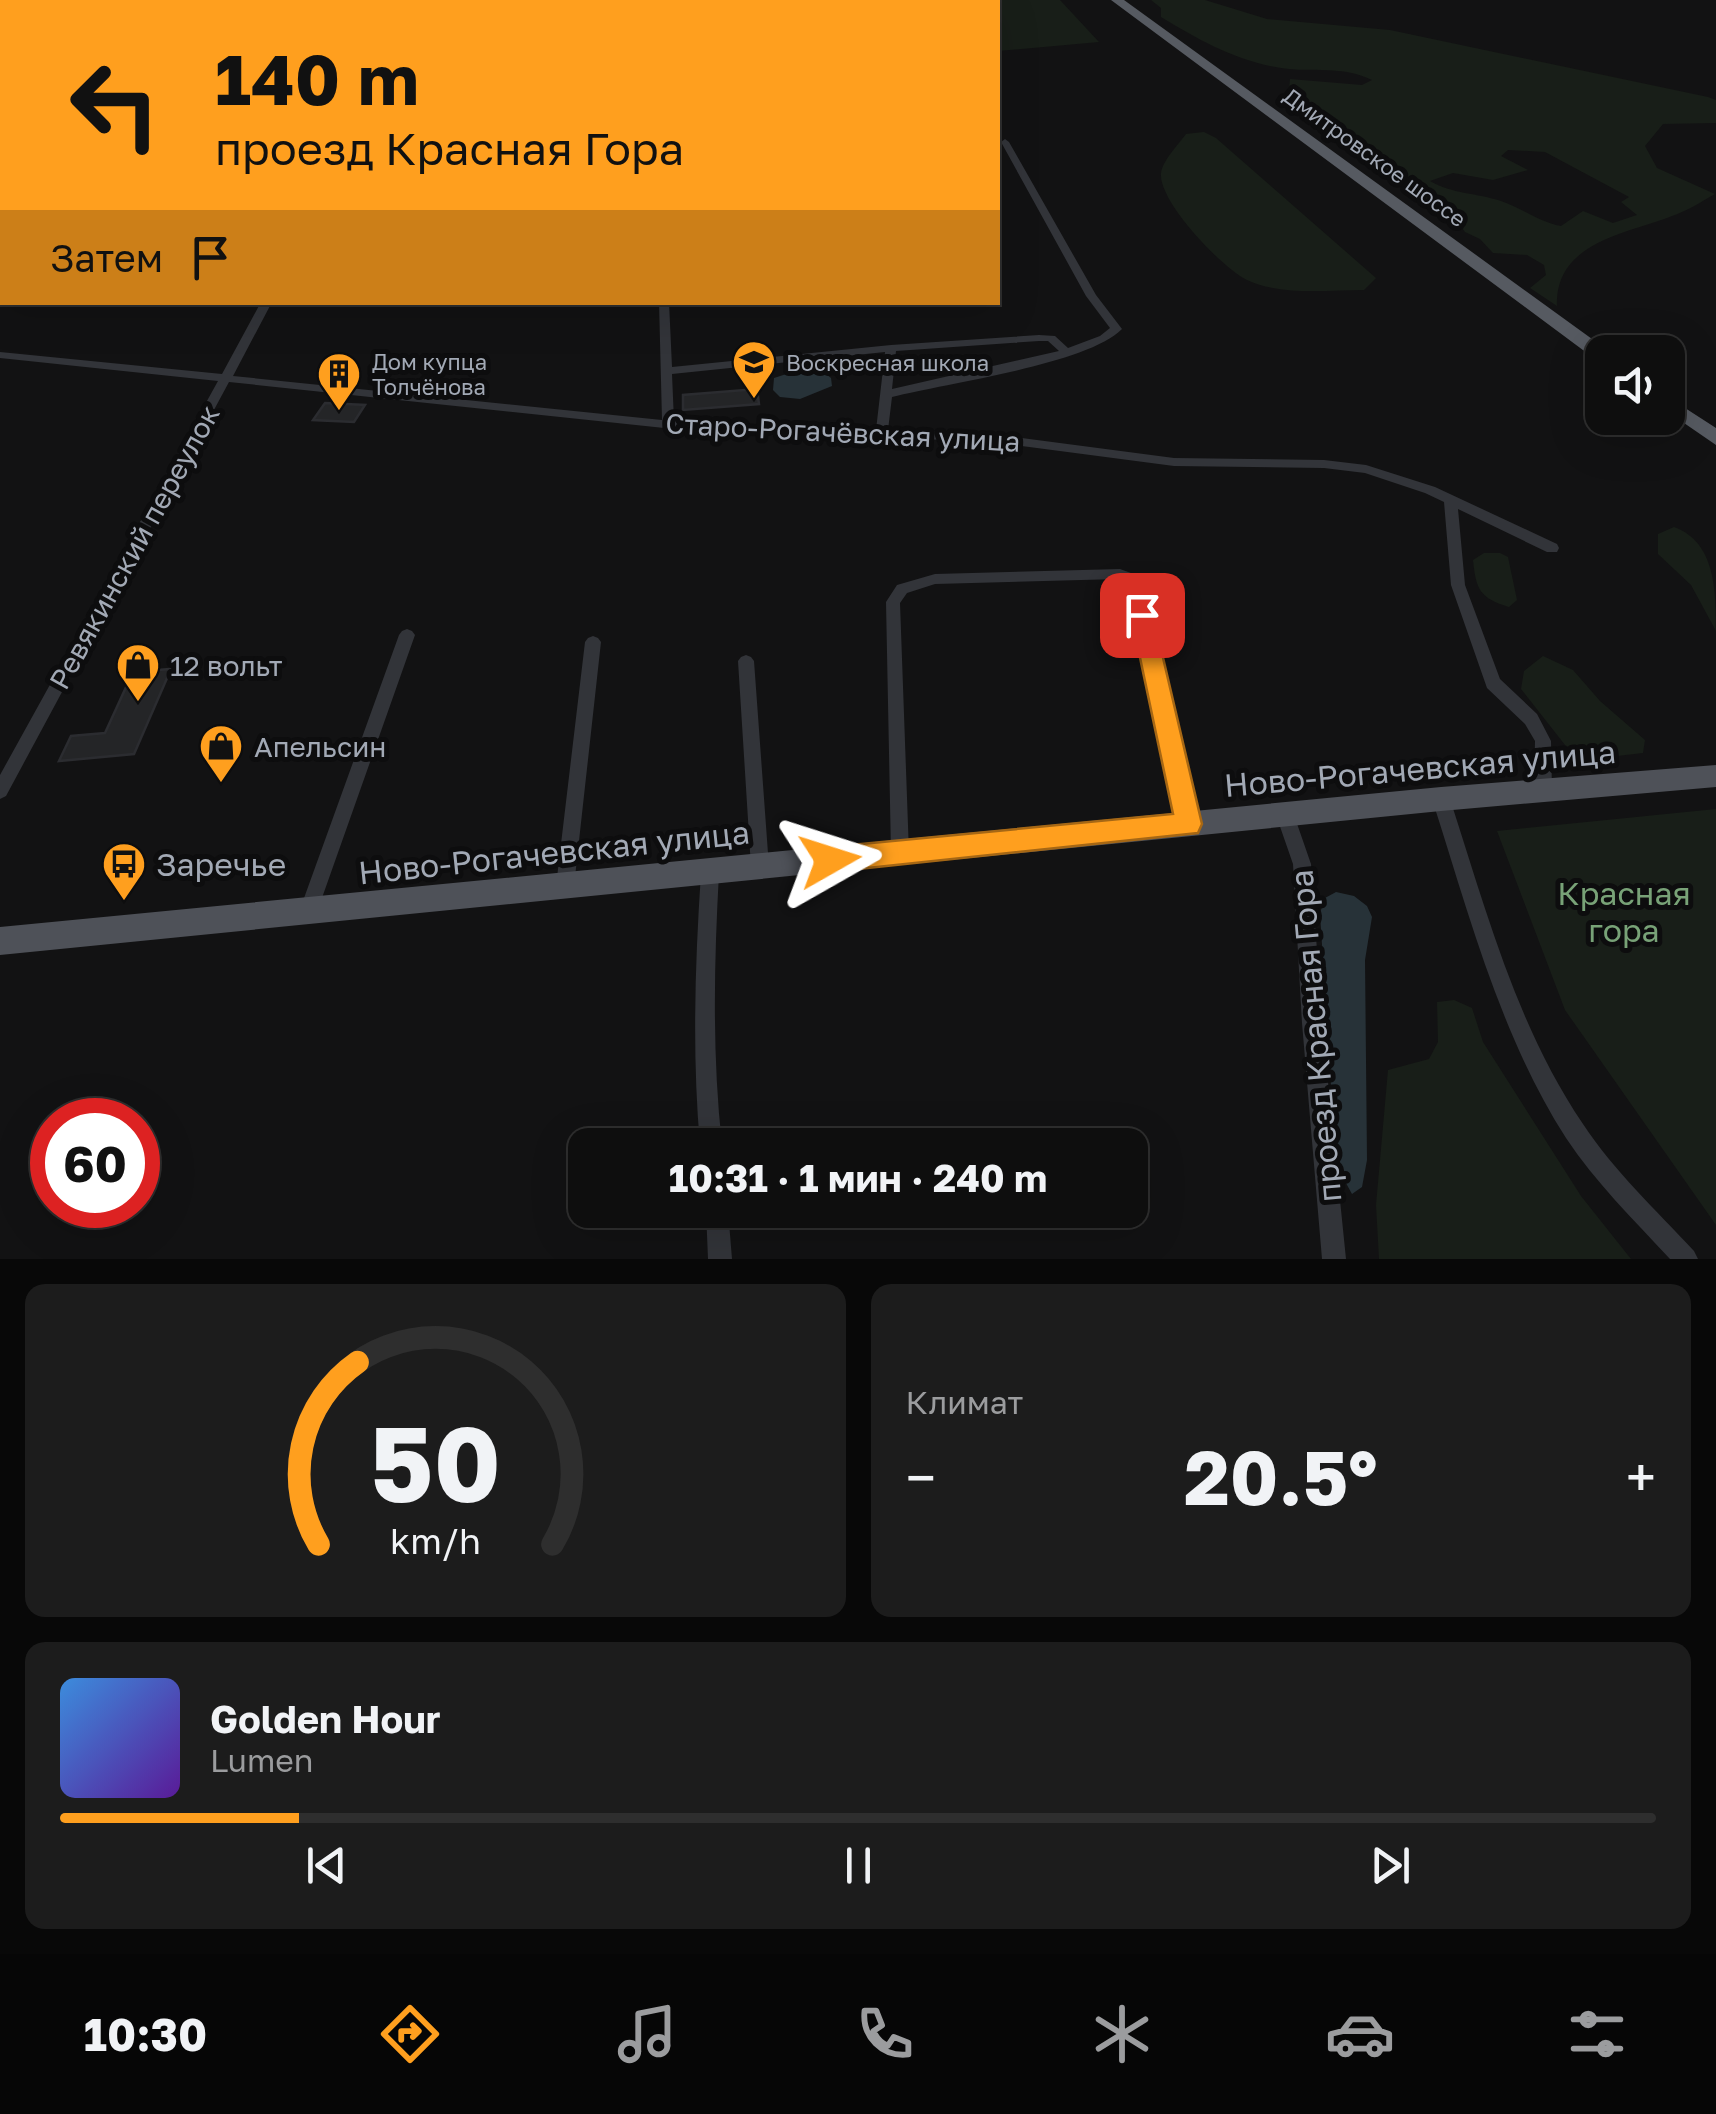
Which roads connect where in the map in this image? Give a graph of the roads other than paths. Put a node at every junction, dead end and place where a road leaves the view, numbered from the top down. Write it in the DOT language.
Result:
graph roads {
  1 [pos="1118,0"];
  2 [pos="1005,142"];
  3 [pos="265,305"];
  4 [pos="664,305"];
  5 [pos="1585,343"];
  6 [pos="892,348"];
  7 [pos="1064,350"];
  8 [pos="0,355"];
  9 [pos="666,371"];
  10 [pos="228,378"];
  11 [pos="887,394"];
  12 [pos="1685,415"];
  13 [pos="668,424"];
  14 [pos="881,437"];
  15 [pos="1716,438"];
  16 [pos="1451,501"];
  17 [pos="1552,548"];
  18 [pos="407,635"];
  19 [pos="592,642"];
  20 [pos="746,660"];
  21 [pos="1716,776"];
  22 [pos="0,790"];
  23 [pos="1544,790"];
  24 [pos="1440,800"];
  25 [pos="1285,814"];
  26 [pos="1189,824"];
  27 [pos="900,853"];
  28 [pos="760,867"];
  29 [pos="710,872"];
  30 [pos="565,886"];
  31 [pos="308,912"];
  32 [pos="0,941"];
  33 [pos="709,1128"];
  34 [pos="718,1228"];
  35 [pos="720,1259"];
  36 [pos="1334,1259"];
  37 [pos="1686,1259"];
  1 -- 5 [label="highway, Дмитровское шоссе"];
  2 -- 7 [label="street"];
  3 -- 10 [label="street, Ревякинский переулок"];
  4 -- 9 [label="street"];
  6 -- 7 [label="street"];
  6 -- 9 [label="street"];
  6 -- 11 [label="street"];
  7 -- 11 [label="street"];
  8 -- 10 [label="street, Старо-Рогачёвская улица"];
  9 -- 13 [label="street"];
  10 -- 13 [label="street, Старо-Рогачёвская улица"];
  10 -- 22 [label="street, Ревякинский переулок"];
  11 -- 14 [label="street"];
  12 -- 15 [label="highway"];
  13 -- 14 [label="street, Старо-Рогачёвская улица"];
  14 -- 16 [label="street, Старо-Рогачёвская улица"];
  16 -- 17 [label="street, Старо-Рогачёвская улица"];
  16 -- 23 [label="street"];
  18 -- 31 [label="street"];
  19 -- 30 [label="street"];
  20 -- 28 [label="street"];
  21 -- 23 [label="main road, Ново-Рогачевская улица"];
  23 -- 24 [label="main road, Ново-Рогачевская улица"];
  24 -- 25 [label="main road, Ново-Рогачевская улица"];
  24 -- 37 [label="street"];
  25 -- 26 [label="main road, Ново-Рогачевская улица"];
  25 -- 36 [label="street, проезд Красная Гора"];
  26 -- 27 [label="main road, Ново-Рогачевская улица"];
  26 -- 27 [label="street"];
  27 -- 28 [label="main road, Ново-Рогачевская улица"];
  28 -- 29 [label="main road, Ново-Рогачевская улица"];
  29 -- 30 [label="main road, Ново-Рогачевская улица"];
  29 -- 33 [label="street"];
  30 -- 31 [label="main road, Ново-Рогачевская улица"];
  31 -- 32 [label="main road, Ново-Рогачевская улица"];
  34 -- 35 [label="street"];
}
